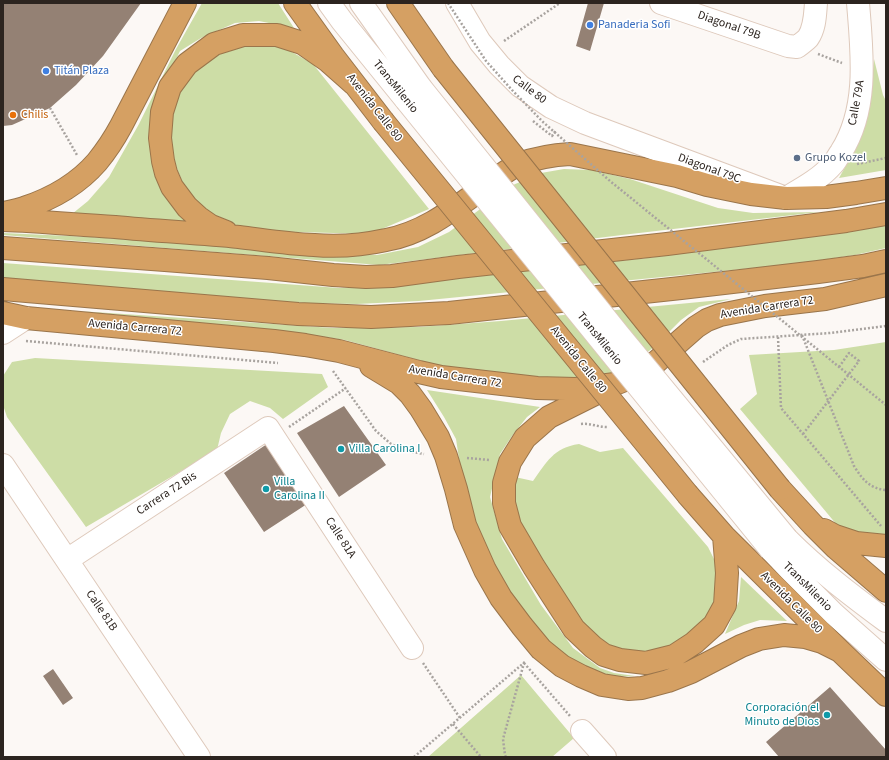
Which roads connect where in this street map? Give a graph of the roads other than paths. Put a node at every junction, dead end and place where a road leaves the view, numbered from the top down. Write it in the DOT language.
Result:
graph roads {
  1 [pos="185,3"];
  2 [pos="295,3"];
  3 [pos="329,3"];
  4 [pos="361,3"];
  5 [pos="398,3"];
  6 [pos="456,3"];
  7 [pos="661,3"];
  8 [pos="816,3"];
  9 [pos="858,3"];
  10 [pos="354,84"];
  11 [pos="413,94"];
  12 [pos="631,140"];
  13 [pos="677,176"];
  14 [pos="886,188"];
  15 [pos="786,198"];
  16 [pos="3,213"];
  17 [pos="886,214"];
  18 [pos="3,220"];
  19 [pos="238,237"];
  20 [pos="3,248"];
  21 [pos="886,260"];
  22 [pos="886,285"];
  23 [pos="3,289"];
  24 [pos="3,313"];
  25 [pos="26,318"];
  26 [pos="3,333"];
  27 [pos="335,359"];
  28 [pos="615,384"];
  29 [pos="271,433"];
  30 [pos="3,465"];
  31 [pos="812,525"];
  32 [pos="724,536"];
  33 [pos="884,537"];
  34 [pos="779,545"];
  35 [pos="67,560"];
  36 [pos="886,591"];
  37 [pos="886,621"];
  38 [pos="412,648"];
  39 [pos="840,652"];
  40 [pos="886,660"];
  41 [pos="886,695"];
  42 [pos="582,730"];
  43 [pos="199,757"];
  44 [pos="605,757"];
  1 -- 16 [label="highway"];
  2 -- 10 [label="highway, Avenida Calle 80"];
  3 -- 11 [label="street, TransMilenio"];
  4 -- 11 [label="street, TransMilenio"];
  5 -- 31 [label="highway, bridge"];
  6 -- 12 [label="street, Calle 80"];
  7 -- 8 [label="street, Diagonal 79B"];
  9 -- 15 [label="street, Calle 79A"];
  10 -- 19 [label="highway"];
  10 -- 32 [label="highway, Avenida Calle 80, bridge"];
  11 -- 34 [label="street, TransMilenio, bridge"];
  12 -- 13 [label="street"];
  12 -- 15 [label="street, Diagonal 79C"];
  13 -- 15 [label="highway"];
  13 -- 19 [label="highway"];
  14 -- 15 [label="highway"];
  17 -- 20 [label="highway"];
  18 -- 19 [label="highway"];
  21 -- 23 [label="highway"];
  22 -- 28 [label="highway, Avenida Carrera 72"];
  24 -- 25 [label="highway, Avenida Carrera 72"];
  25 -- 26 [label="street"];
  25 -- 27 [label="highway, Avenida Carrera 72"];
  27 -- 28 [label="highway, Avenida Carrera 72"];
  27 -- 39 [label="highway"];
  28 -- 32 [label="highway"];
  29 -- 35 [label="street, Carrera 72 Bis"];
  29 -- 38 [label="street, Calle 81A"];
  30 -- 35 [label="street, Calle 81B"];
  31 -- 33 [label="highway"];
  31 -- 36 [label="highway"];
  32 -- 39 [label="highway, Avenida Calle 80"];
  34 -- 37 [label="street, TransMilenio"];
  34 -- 40 [label="street, TransMilenio"];
  35 -- 43 [label="street, Calle 81B"];
  39 -- 41 [label="highway, Avenida Calle 80"];
  42 -- 44 [label="street"];
}
